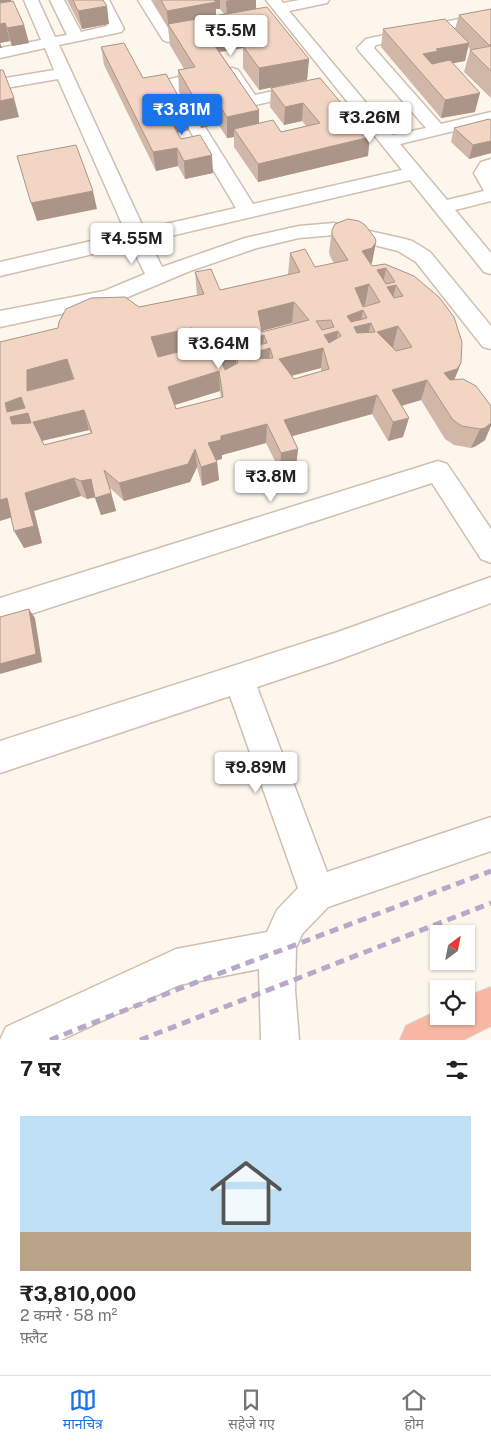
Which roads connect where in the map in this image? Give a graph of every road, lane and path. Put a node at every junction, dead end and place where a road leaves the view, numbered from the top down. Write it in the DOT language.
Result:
graph roads {
  1 [pos="31,0"];
  2 [pos="57,0"];
  3 [pos="102,0"];
  4 [pos="145,0"];
  5 [pos="322,0"];
  6 [pos="276,4"];
  7 [pos="491,16"];
  8 [pos="222,27"];
  9 [pos="434,28"];
  10 [pos="76,37"];
  11 [pos="448,41"];
  12 [pos="50,43"];
  13 [pos="0,52"];
  14 [pos="228,68"];
  15 [pos="304,70"];
  16 [pos="64,73"];
  17 [pos="188,80"];
  18 [pos="340,80"];
  19 [pos="0,84"];
  20 [pos="320,90"];
  21 [pos="251,101"];
  22 [pos="261,116"];
  23 [pos="491,117"];
  24 [pos="437,130"];
  25 [pos="388,142"];
  26 [pos="491,164"];
  27 [pos="414,173"];
  28 [pos="491,188"];
  29 [pos="491,195"];
  30 [pos="442,207"];
  31 [pos="248,212"];
  32 [pos="138,238"];
  33 [pos="491,267"];
  34 [pos="0,269"];
  35 [pos="157,277"];
  36 [pos="0,319"];
  37 [pos="491,341"];
  38 [pos="491,551"];
  39 [pos="491,590"];
  40 [pos="0,611"];
  41 [pos="239,679"];
  42 [pos="0,757"];
  43 [pos="491,834"];
  44 [pos="317,892"];
  45 [pos="278,948"];
  46 [pos="491,1006"];
  47 [pos="19,1040"];
  48 [pos="280,1040"];
  49 [pos="420,1040"];
  1 -- 12 [label="street"];
  2 -- 10 [label="street"];
  3 -- 10 [label="street"];
  4 -- 8 [label="street"];
  5 -- 6 [label="street"];
  6 -- 18 [label="street"];
  7 -- 9 [label="street"];
  9 -- 11 [label="street"];
  9 -- 24 [label="street"];
  10 -- 12 [label="street"];
  12 -- 13 [label="street"];
  12 -- 16 [label="street"];
  14 -- 21 [label="street"];
  15 -- 20 [label="street"];
  16 -- 19 [label="street"];
  16 -- 32 [label="street"];
  17 -- 31 [label="street"];
  18 -- 20 [label="street"];
  18 -- 25 [label="street"];
  20 -- 21 [label="street"];
  21 -- 22 [label="street"];
  23 -- 24 [label="street"];
  24 -- 25 [label="street"];
  25 -- 27 [label="street"];
  26 -- 28 [label="street"];
  27 -- 30 [label="street"];
  27 -- 31 [label="street"];
  29 -- 30 [label="street"];
  30 -- 33 [label="street"];
  31 -- 32 [label="street"];
  32 -- 34 [label="street"];
  32 -- 35 [label="street"];
  35 -- 36 [label="street"];
  35 -- 37 [label="street"];
  38 -- 40 [label="street"];
  39 -- 41 [label="street"];
  41 -- 42 [label="street"];
  41 -- 44 [label="street"];
  43 -- 44 [label="street"];
  44 -- 45 [label="street"];
  45 -- 47 [label="street"];
  45 -- 48 [label="street"];
  46 -- 49 [label="highway"];
}
